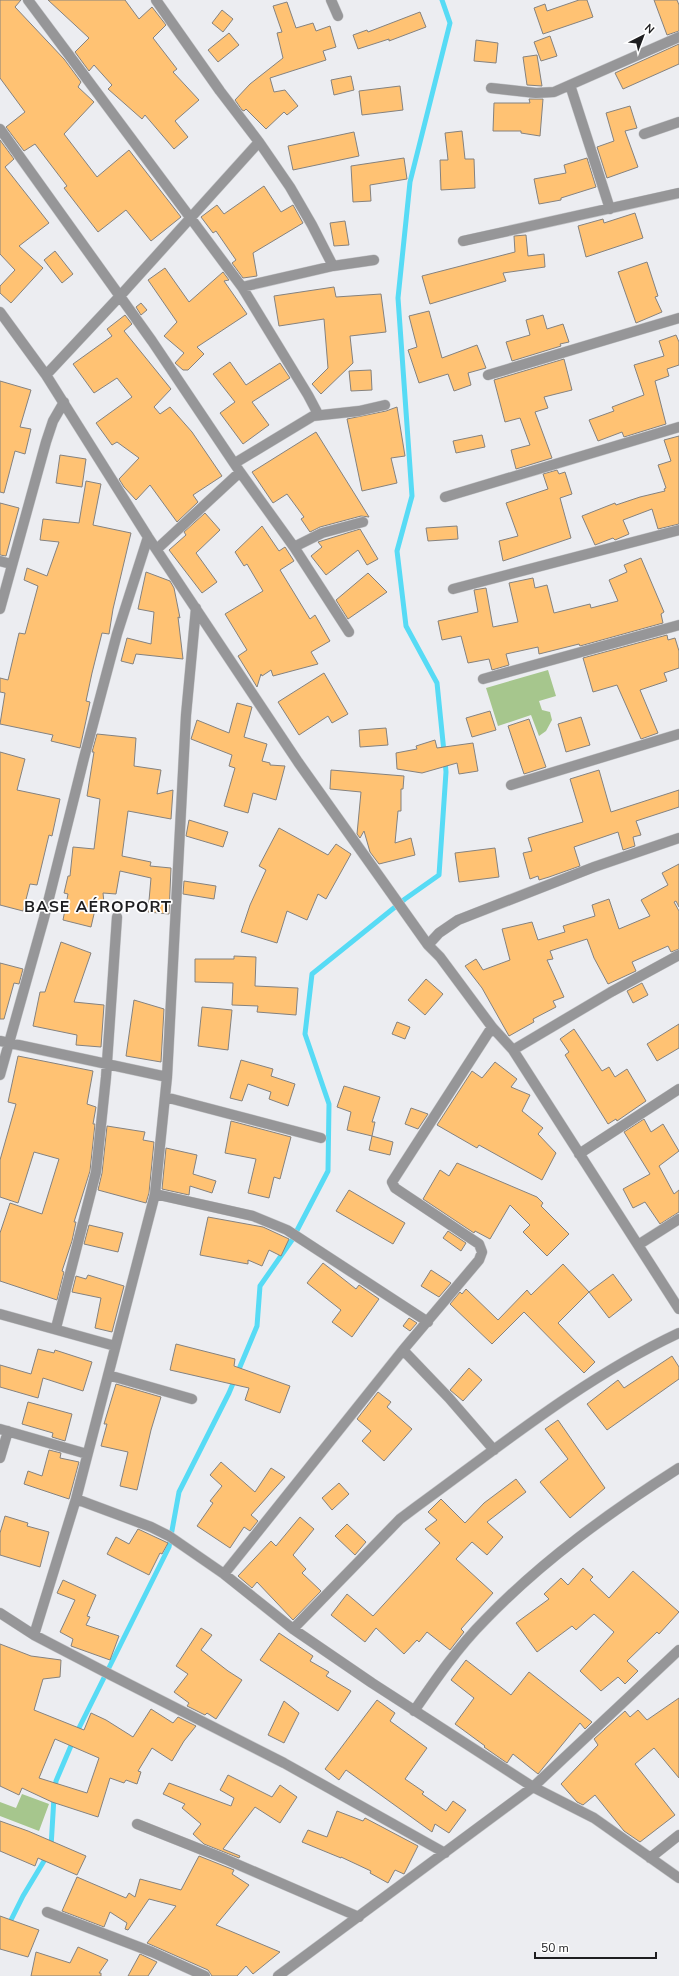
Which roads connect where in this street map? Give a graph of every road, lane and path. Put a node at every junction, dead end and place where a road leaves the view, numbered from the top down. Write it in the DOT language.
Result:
graph roads {
  1 [pos="28,0"];
  2 [pos="156,0"];
  3 [pos="331,0"];
  4 [pos="338,16"];
  5 [pos="679,37"];
  6 [pos="570,85"];
  7 [pos="491,88"];
  8 [pos="679,122"];
  9 [pos="0,129"];
  10 [pos="644,134"];
  11 [pos="259,142"];
  12 [pos="679,193"];
  13 [pos="610,209"];
  14 [pos="190,217"];
  15 [pos="463,241"];
  16 [pos="374,260"];
  17 [pos="333,266"];
  18 [pos="242,287"];
  19 [pos="120,296"];
  20 [pos="0,312"];
  21 [pos="679,318"];
  22 [pos="46,375"];
  23 [pos="488,375"];
  24 [pos="64,402"];
  25 [pos="385,405"];
  26 [pos="318,414"];
  27 [pos="679,427"];
  28 [pos="235,463"];
  29 [pos="240,472"];
  30 [pos="445,497"];
  31 [pos="363,522"];
  32 [pos="679,530"];
  33 [pos="148,537"];
  34 [pos="294,547"];
  35 [pos="157,549"];
  36 [pos="0,561"];
  37 [pos="11,564"];
  38 [pos="453,589"];
  39 [pos="196,608"];
  40 [pos="0,609"];
  41 [pos="679,625"];
  42 [pos="349,632"];
  43 [pos="483,679"];
  44 [pos="679,734"];
  45 [pos="511,784"];
  46 [pos="679,838"];
  47 [pos="117,917"];
  48 [pos="428,945"];
  49 [pos="679,955"];
  50 [pos="492,1027"];
  51 [pos="4,1042"];
  52 [pos="513,1050"];
  53 [pos="106,1065"];
  54 [pos="0,1075"];
  55 [pos="167,1077"];
  56 [pos="679,1089"];
  57 [pos="165,1097"];
  58 [pos="321,1138"];
  59 [pos="579,1154"];
  60 [pos="154,1194"];
  61 [pos="679,1218"];
  62 [pos="638,1245"];
  63 [pos="679,1309"];
  64 [pos="0,1314"];
  65 [pos="428,1322"];
  66 [pos="56,1328"];
  67 [pos="679,1333"];
  68 [pos="115,1346"];
  69 [pos="403,1350"];
  70 [pos="108,1375"];
  71 [pos="192,1400"];
  72 [pos="4,1430"];
  73 [pos="494,1450"];
  74 [pos="87,1454"];
  75 [pos="0,1458"];
  76 [pos="679,1468"];
  77 [pos="76,1498"];
  78 [pos="224,1574"];
  79 [pos="0,1613"];
  80 [pos="293,1629"];
  81 [pos="34,1635"];
  82 [pos="679,1650"];
  83 [pos="414,1711"];
  84 [pos="533,1787"];
  85 [pos="137,1824"];
  86 [pos="679,1835"];
  87 [pos="445,1853"];
  88 [pos="650,1858"];
  89 [pos="679,1878"];
  90 [pos="47,1912"];
  91 [pos="359,1916"];
  92 [pos="205,1976"];
  93 [pos="278,1976"];
  1 -- 14 [label="street"];
  2 -- 11 [label="street"];
  3 -- 4 [label="street"];
  5 -- 6 [label="street"];
  6 -- 7 [label="street"];
  6 -- 13 [label="street"];
  8 -- 10 [label="street"];
  9 -- 19 [label="street"];
  11 -- 14 [label="street"];
  11 -- 17 [label="street"];
  12 -- 13 [label="street"];
  13 -- 15 [label="street"];
  14 -- 18 [label="street"];
  14 -- 19 [label="street"];
  16 -- 17 [label="street"];
  17 -- 18 [label="street"];
  18 -- 26 [label="street"];
  19 -- 22 [label="street"];
  19 -- 28 [label="street"];
  20 -- 22 [label="street"];
  21 -- 23 [label="street"];
  22 -- 24 [label="street"];
  24 -- 33 [label="street"];
  24 -- 37 [label="street"];
  25 -- 26 [label="street"];
  26 -- 28 [label="street"];
  27 -- 30 [label="street"];
  28 -- 29 [label="street"];
  29 -- 34 [label="street"];
  29 -- 35 [label="street"];
  31 -- 34 [label="street"];
  32 -- 38 [label="street"];
  33 -- 35 [label="street"];
  33 -- 51 [label="street"];
  34 -- 42 [label="street"];
  35 -- 39 [label="street"];
  36 -- 37 [label="street"];
  37 -- 40 [label="street"];
  39 -- 48 [label="street"];
  39 -- 55 [label="street"];
  41 -- 43 [label="street"];
  44 -- 45 [label="street"];
  46 -- 48 [label="street"];
  47 -- 53 [label="street"];
  48 -- 50 [label="street"];
  49 -- 52 [label="street"];
  50 -- 52 [label="street"];
  50 -- 65 [label="street"];
  51 -- 53 [label="street"];
  51 -- 54 [label="street"];
  52 -- 59 [label="street"];
  53 -- 55 [label="street"];
  53 -- 66 [label="street"];
  55 -- 57 [label="street"];
  56 -- 59 [label="street"];
  57 -- 58 [label="street"];
  57 -- 60 [label="street"];
  59 -- 62 [label="street"];
  60 -- 65 [label="street"];
  60 -- 68 [label="street"];
  61 -- 62 [label="street"];
  62 -- 63 [label="street"];
  64 -- 66 [label="street"];
  65 -- 69 [label="street"];
  66 -- 68 [label="street"];
  67 -- 73 [label="street"];
  68 -- 70 [label="street"];
  69 -- 73 [label="street"];
  69 -- 78 [label="street"];
  70 -- 71 [label="street"];
  70 -- 74 [label="street"];
  72 -- 74 [label="street"];
  72 -- 75 [label="street"];
  73 -- 80 [label="street"];
  74 -- 77 [label="street"];
  76 -- 83 [label="street"];
  77 -- 78 [label="street"];
  77 -- 81 [label="street"];
  78 -- 80 [label="street"];
  79 -- 81 [label="street"];
  80 -- 83 [label="street"];
  81 -- 87 [label="street"];
  82 -- 84 [label="street"];
  83 -- 84 [label="street"];
  84 -- 87 [label="street"];
  84 -- 88 [label="street"];
  85 -- 91 [label="street"];
  86 -- 88 [label="street"];
  87 -- 91 [label="street"];
  88 -- 89 [label="street"];
  90 -- 92 [label="street"];
  91 -- 93 [label="street"];
}
